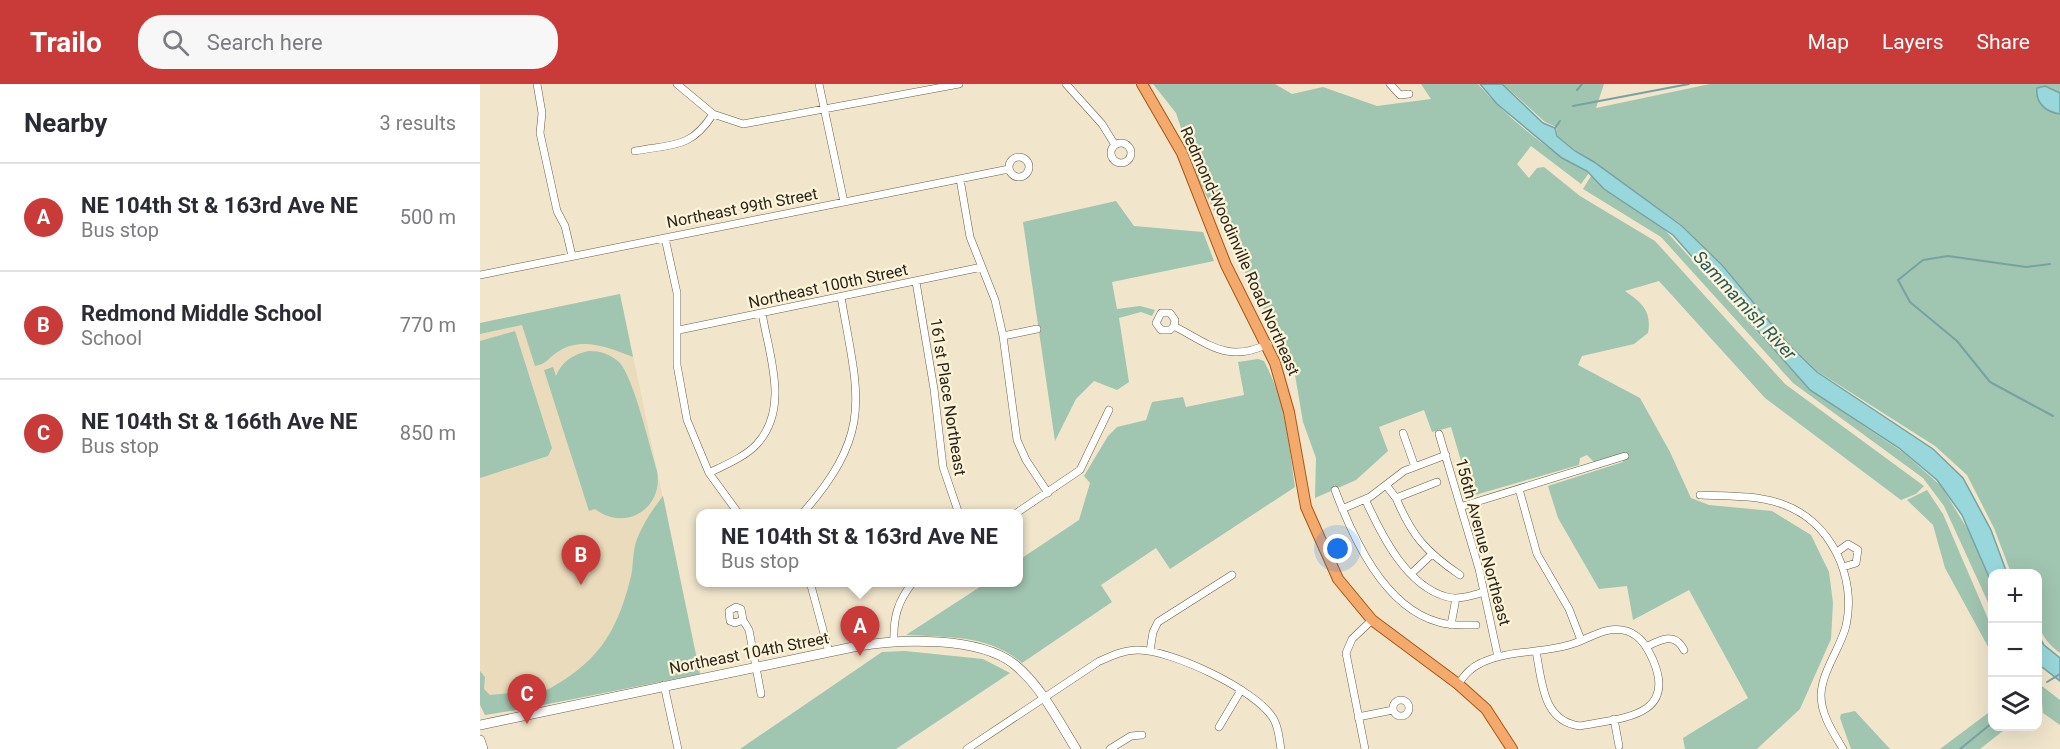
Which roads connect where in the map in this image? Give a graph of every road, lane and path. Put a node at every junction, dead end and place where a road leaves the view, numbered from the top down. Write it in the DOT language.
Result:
graph roads {
  1 [pos="537,84"];
  2 [pos="677,84"];
  3 [pos="819,84"];
  4 [pos="959,84"];
  5 [pos="1066,84"];
  6 [pos="1142,84"];
  7 [pos="1390,84"];
  8 [pos="1409,94"];
  9 [pos="825,109"];
  10 [pos="713,114"];
  11 [pos="1115,145"];
  12 [pos="635,151"];
  13 [pos="1010,169"];
  14 [pos="960,179"];
  15 [pos="844,202"];
  16 [pos="665,238"];
  17 [pos="573,256"];
  18 [pos="982,267"];
  19 [pos="480,275"];
  20 [pos="916,282"];
  21 [pos="841,297"];
  22 [pos="762,314"];
  23 [pos="1174,326"];
  24 [pos="1037,329"];
  25 [pos="679,330"];
  26 [pos="1004,336"];
  27 [pos="1268,344"];
  28 [pos="1109,410"];
  29 [pos="1403,433"];
  30 [pos="1439,434"];
  31 [pos="1446,455"];
  32 [pos="1625,456"];
  33 [pos="1415,467"];
  34 [pos="709,473"];
  35 [pos="1437,482"];
  36 [pos="1386,484"];
  37 [pos="1519,489"];
  38 [pos="1335,490"];
  39 [pos="1048,493"];
  40 [pos="1700,495"];
  41 [pos="1396,498"];
  42 [pos="1365,499"];
  43 [pos="1463,506"];
  44 [pos="736,509"];
  45 [pos="806,509"];
  46 [pos="958,509"];
  47 [pos="1022,509"];
  48 [pos="1342,509"];
  49 [pos="1837,552"];
  50 [pos="1431,555"];
  51 [pos="1843,567"];
  52 [pos="1412,573"];
  53 [pos="1232,575"];
  54 [pos="1460,575"];
  55 [pos="811,587"];
  56 [pos="909,587"];
  57 [pos="1484,592"];
  58 [pos="1456,598"];
  59 [pos="742,620"];
  60 [pos="1372,620"];
  61 [pos="1451,625"];
  62 [pos="1476,625"];
  63 [pos="1581,640"];
  64 [pos="894,642"];
  65 [pos="1646,647"];
  66 [pos="1684,650"];
  67 [pos="1150,651"];
  68 [pos="1536,651"];
  69 [pos="829,652"];
  70 [pos="1498,657"];
  71 [pos="756,667"];
  72 [pos="1458,684"];
  73 [pos="664,685"];
  74 [pos="1241,690"];
  75 [pos="761,694"];
  76 [pos="1043,698"];
  77 [pos="1393,710"];
  78 [pos="1358,717"];
  79 [pos="1614,719"];
  80 [pos="480,725"];
  81 [pos="1219,727"];
  82 [pos="1142,735"];
  83 [pos="480,740"];
  84 [pos="1619,746"];
  85 [pos="483,749"];
  86 [pos="678,749"];
  87 [pos="967,749"];
  88 [pos="1076,749"];
  89 [pos="1110,749"];
  90 [pos="1281,749"];
  91 [pos="1365,749"];
  92 [pos="1512,749"];
  93 [pos="1843,749"];
  1 -- 17 [label="street"];
  2 -- 10 [label="street"];
  3 -- 9 [label="street"];
  4 -- 9 [label="street"];
  5 -- 11 [label="street"];
  6 -- 27 [label="main road, Redmond-Woodinville Road Northeast"];
  7 -- 8 [label="street"];
  9 -- 10 [label="street"];
  9 -- 15 [label="street"];
  10 -- 12 [label="street"];
  13 -- 14 [label="street, Northeast 99th Street"];
  14 -- 15 [label="street, Northeast 99th Street"];
  14 -- 18 [label="street"];
  15 -- 16 [label="street, Northeast 99th Street"];
  16 -- 17 [label="street, Northeast 99th Street"];
  16 -- 25 [label="street"];
  17 -- 19 [label="street, Northeast 99th Street"];
  18 -- 20 [label="street, Northeast 100th Street"];
  18 -- 26 [label="street"];
  20 -- 21 [label="street, Northeast 100th Street"];
  20 -- 46 [label="street, 161st Place Northeast"];
  21 -- 22 [label="street, Northeast 100th Street"];
  21 -- 45 [label="street"];
  22 -- 25 [label="street, Northeast 100th Street"];
  22 -- 34 [label="street"];
  23 -- 27 [label="street"];
  24 -- 26 [label="street"];
  25 -- 34 [label="street"];
  26 -- 39 [label="street"];
  27 -- 60 [label="main road, Redmond-Woodinville Road Northeast"];
  28 -- 39 [label="street"];
  29 -- 33 [label="street"];
  30 -- 31 [label="street, 156th Avenue Northeast"];
  31 -- 33 [label="street"];
  31 -- 43 [label="street, 156th Avenue Northeast"];
  32 -- 37 [label="street"];
  33 -- 36 [label="street"];
  34 -- 44 [label="street"];
  35 -- 41 [label="street"];
  36 -- 41 [label="street"];
  36 -- 42 [label="street"];
  37 -- 43 [label="street"];
  37 -- 63 [label="street"];
  38 -- 48 [label="street"];
  39 -- 47 [label="street"];
  40 -- 49 [label="street"];
  41 -- 50 [label="street"];
  42 -- 48 [label="street"];
  42 -- 52 [label="street"];
  43 -- 57 [label="street, 156th Avenue Northeast"];
  48 -- 61 [label="street"];
  49 -- 51 [label="street"];
  49 -- 51 [label="street"];
  50 -- 52 [label="street"];
  50 -- 54 [label="street"];
  51 -- 93 [label="street"];
  52 -- 58 [label="street"];
  53 -- 67 [label="street"];
  55 -- 69 [label="street"];
  56 -- 64 [label="street"];
  57 -- 58 [label="street"];
  57 -- 70 [label="street, 156th Avenue Northeast"];
  58 -- 61 [label="street"];
  59 -- 71 [label="street"];
  60 -- 72 [label="main road, Redmond-Woodinville Road Northeast"];
  60 -- 78 [label="street"];
  61 -- 62 [label="street"];
  63 -- 65 [label="street"];
  63 -- 68 [label="street"];
  64 -- 69 [label="street, Northeast 104th Street"];
  64 -- 76 [label="street, Northeast 104th Street"];
  65 -- 66 [label="street"];
  65 -- 79 [label="street"];
  67 -- 74 [label="street"];
  67 -- 76 [label="street"];
  68 -- 70 [label="street"];
  68 -- 79 [label="street"];
  69 -- 71 [label="street, Northeast 104th Street"];
  70 -- 72 [label="street"];
  71 -- 73 [label="street, Northeast 104th Street"];
  71 -- 75 [label="street"];
  72 -- 92 [label="main road, Redmond-Woodinville Road Northeast"];
  73 -- 80 [label="street, Northeast 104th Street"];
  73 -- 86 [label="street"];
  74 -- 81 [label="street"];
  74 -- 90 [label="street"];
  76 -- 87 [label="street"];
  76 -- 88 [label="street, Northeast 104th Street"];
  77 -- 78 [label="street"];
  78 -- 91 [label="street"];
  79 -- 84 [label="street"];
  82 -- 89 [label="street"];
  83 -- 85 [label="street"];
}
